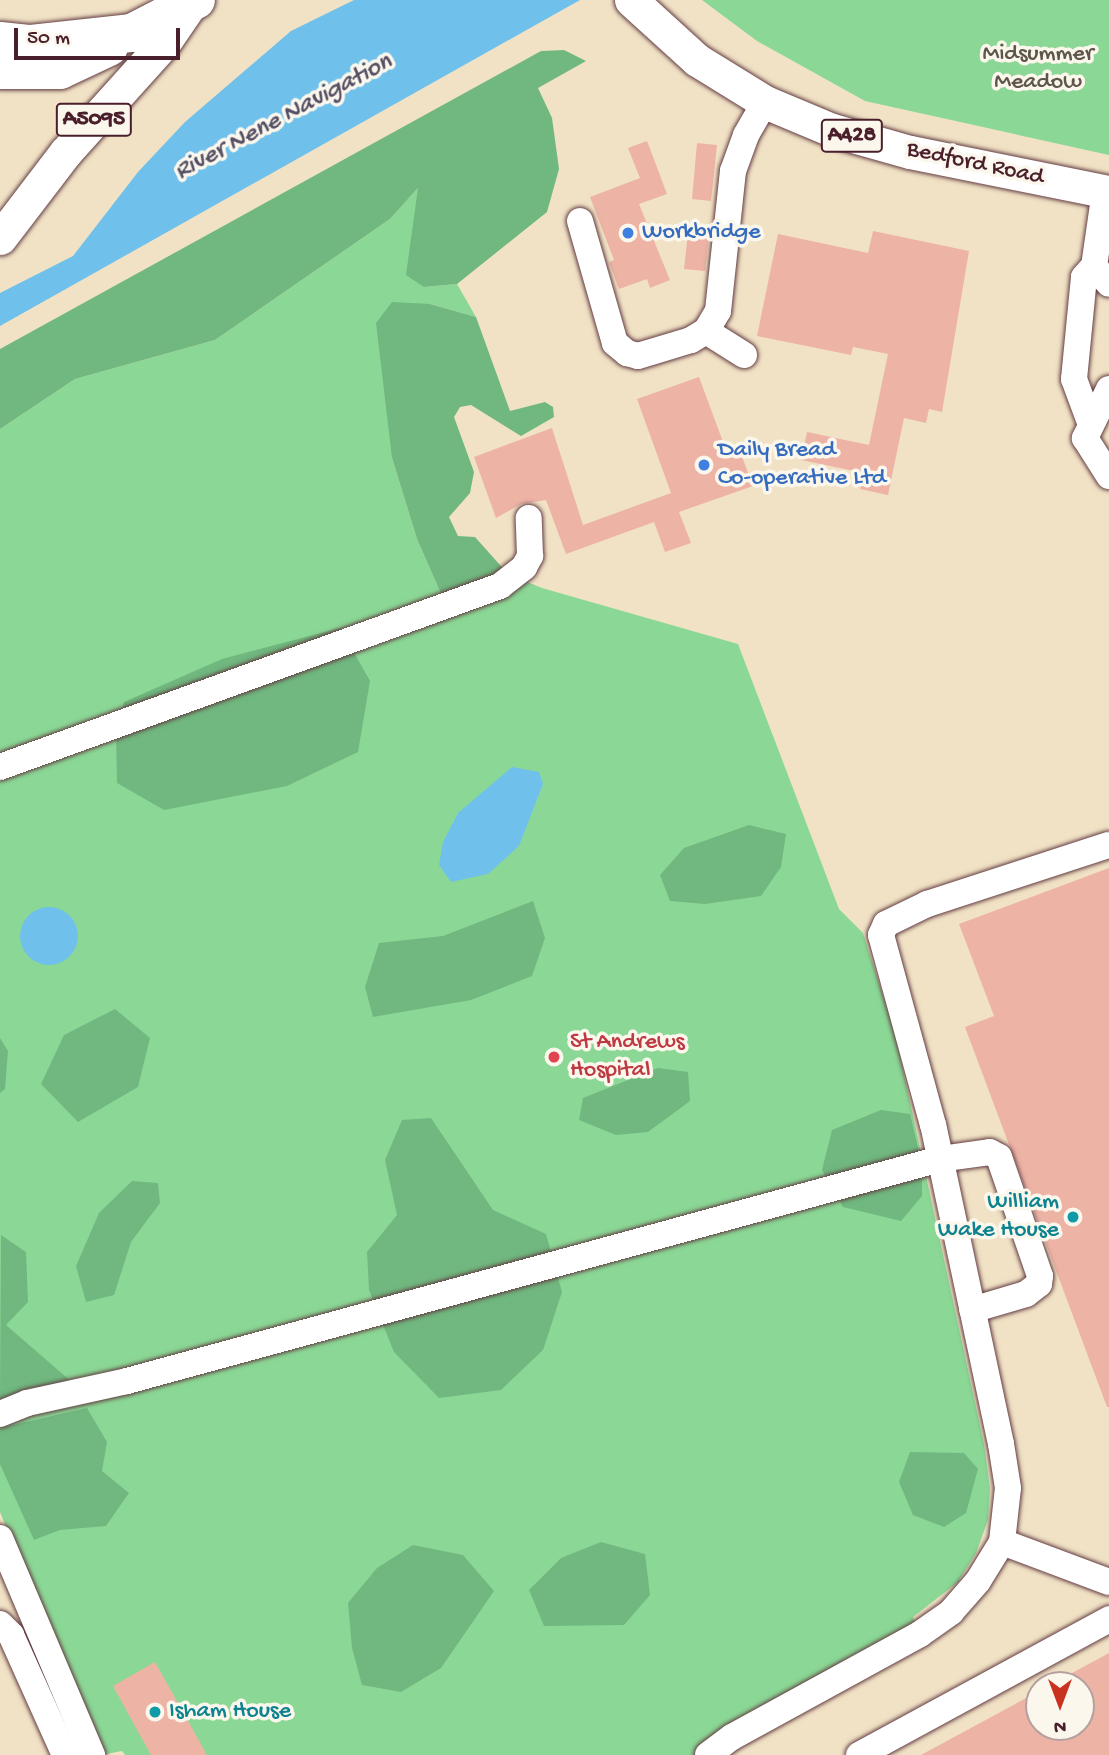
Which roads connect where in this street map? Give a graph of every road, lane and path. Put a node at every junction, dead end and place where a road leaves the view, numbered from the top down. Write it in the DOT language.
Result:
graph roads {
  1 [pos="631,0"];
  2 [pos="193,3"];
  3 [pos="132,33"];
  4 [pos="0,41"];
  5 [pos="0,70"];
  6 [pos="765,102"];
  7 [pos="1107,192"];
  8 [pos="580,221"];
  9 [pos="0,238"];
  10 [pos="1102,275"];
  11 [pos="706,331"];
  12 [pos="744,355"];
  13 [pos="1109,389"];
  14 [pos="1091,425"];
  15 [pos="1109,476"];
  16 [pos="529,519"];
  17 [pos="0,767"];
  18 [pos="1109,845"];
  19 [pos="940,1159"];
  20 [pos="972,1310"];
  21 [pos="0,1414"];
  22 [pos="0,1538"];
  23 [pos="1002,1542"];
  24 [pos="1109,1582"];
  25 [pos="1109,1619"];
  26 [pos="0,1624"];
  27 [pos="65,1755"];
  28 [pos="92,1755"];
  29 [pos="708,1755"];
  30 [pos="859,1755"];
  1 -- 6 [label="main road, Bedford Road / A428"];
  2 -- 3 [label="highway"];
  2 -- 9 [label="main road, A5095"];
  3 -- 4 [label="highway"];
  3 -- 5 [label="highway"];
  6 -- 7 [label="main road, Bedford Road / A428"];
  6 -- 11 [label="lane"];
  7 -- 10 [label="lane"];
  8 -- 11 [label="lane"];
  10 -- 14 [label="lane"];
  11 -- 12 [label="lane"];
  13 -- 14 [label="lane"];
  14 -- 15 [label="lane"];
  16 -- 17 [label="lane"];
  18 -- 19 [label="lane"];
  19 -- 20 [label="lane"];
  19 -- 20 [label="lane"];
  19 -- 21 [label="lane"];
  20 -- 23 [label="lane"];
  22 -- 28 [label="lane"];
  23 -- 24 [label="lane"];
  23 -- 29 [label="lane"];
  25 -- 30 [label="lane"];
  26 -- 27 [label="lane"];
}
